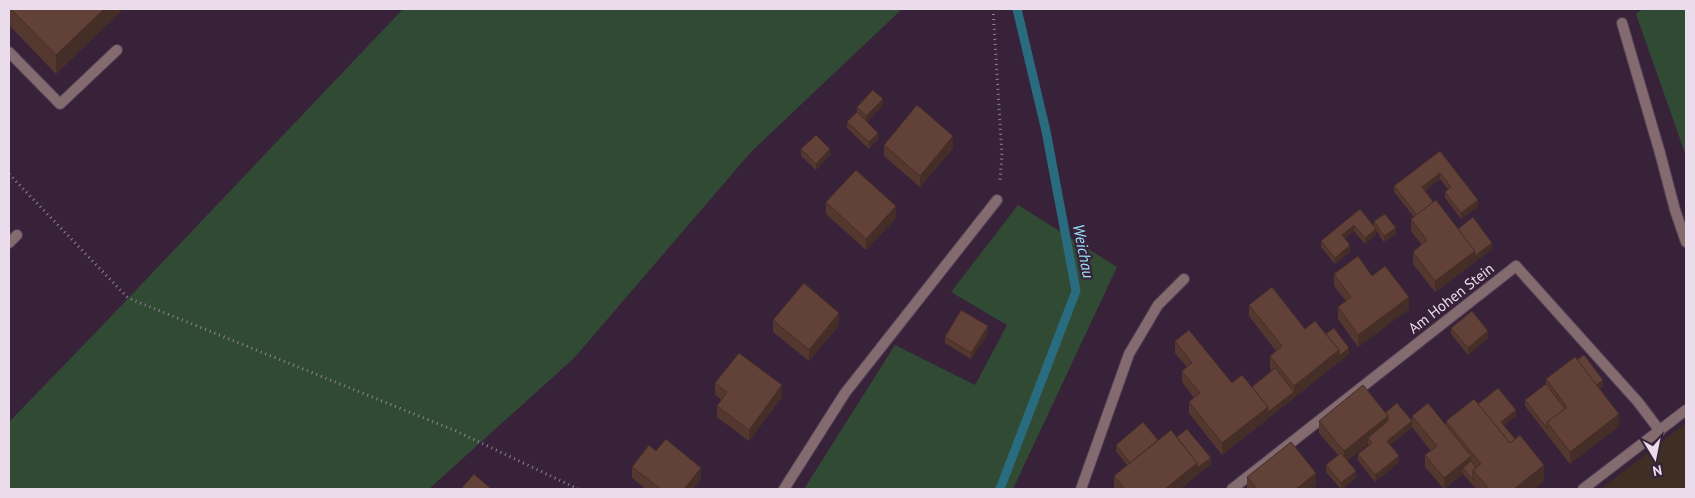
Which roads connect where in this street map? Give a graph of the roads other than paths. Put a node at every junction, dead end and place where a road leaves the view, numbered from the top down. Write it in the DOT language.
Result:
graph roads {
  1 [pos="1622,23"];
  2 [pos="118,50"];
  3 [pos="9,52"];
  4 [pos="997,200"];
  5 [pos="1686,242"];
  6 [pos="1184,279"];
  7 [pos="1686,410"];
  8 [pos="1660,430"];
  9 [pos="784,489"];
  10 [pos="1081,489"];
  11 [pos="1232,489"];
  12 [pos="1583,489"];
  1 -- 5 [label="street"];
  2 -- 3 [label="street"];
  4 -- 9 [label="street"];
  6 -- 10 [label="street"];
  7 -- 8 [label="street"];
  8 -- 11 [label="street, Am Hohen Stein"];
  8 -- 12 [label="street"];
}
